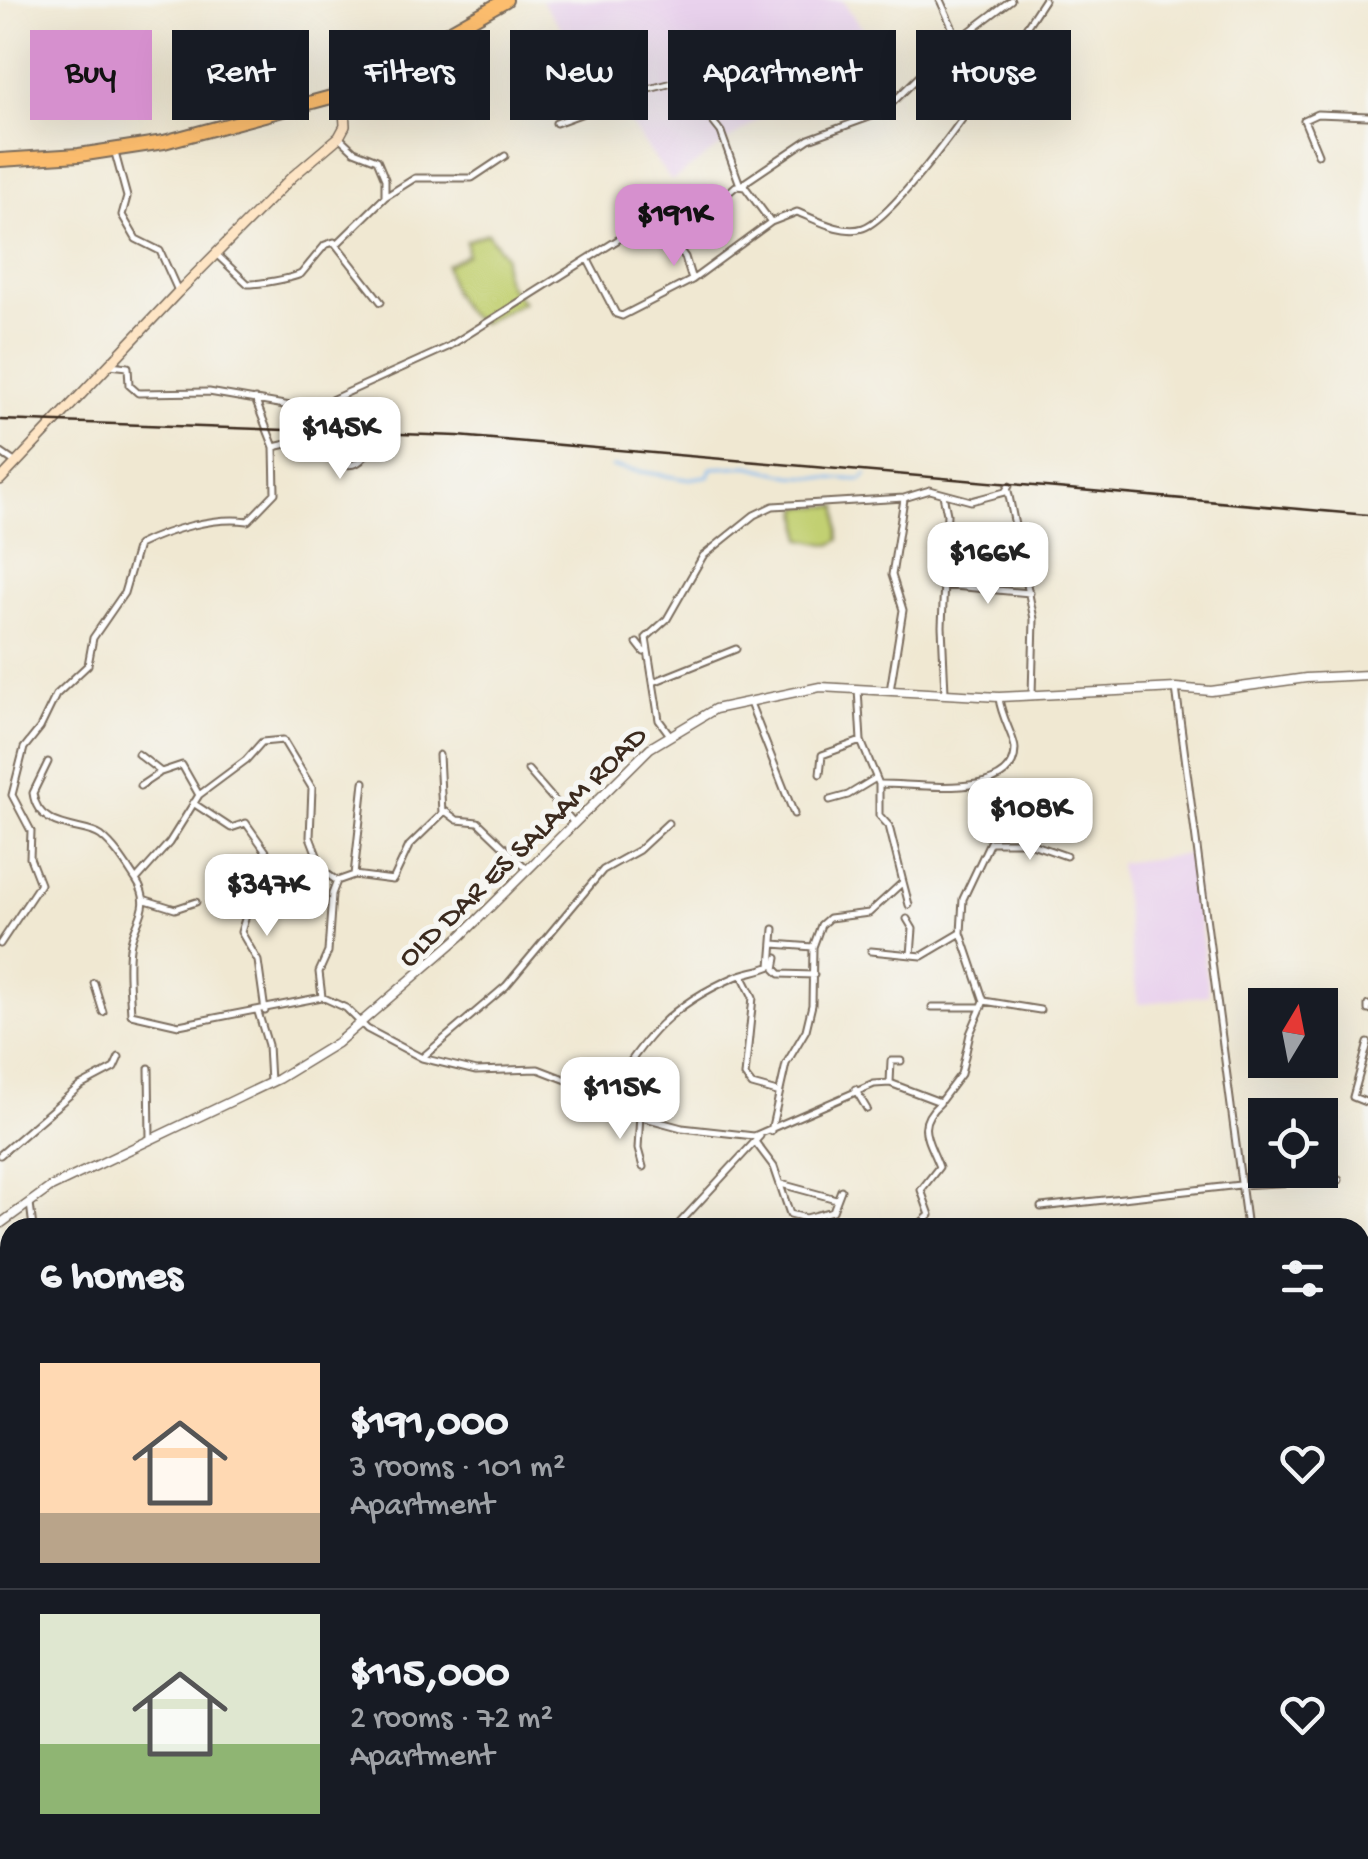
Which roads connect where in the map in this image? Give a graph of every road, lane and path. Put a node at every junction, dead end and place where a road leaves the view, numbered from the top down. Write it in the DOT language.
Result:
graph roads {
  1 [pos="506,0"];
  2 [pos="940,0"];
  3 [pos="1011,0"];
  4 [pos="1044,0"];
  5 [pos="455,30"];
  6 [pos="953,30"];
  7 [pos="971,30"];
  8 [pos="916,79"];
  9 [pos="668,84"];
  10 [pos="329,93"];
  11 [pos="1368,116"];
  12 [pos="344,120"];
  13 [pos="712,120"];
  14 [pos="556,124"];
  15 [pos="339,137"];
  16 [pos="114,151"];
  17 [pos="1318,154"];
  18 [pos="505,156"];
  19 [pos="0,160"];
  20 [pos="740,185"];
  21 [pos="384,197"];
  22 [pos="654,217"];
  23 [pos="770,222"];
  24 [pos="337,244"];
  25 [pos="216,254"];
  26 [pos="589,261"];
  27 [pos="692,280"];
  28 [pos="178,292"];
  29 [pos="382,302"];
  30 [pos="107,364"];
  31 [pos="255,399"];
  32 [pos="326,445"];
  33 [pos="274,447"];
  34 [pos="369,448"];
  35 [pos="388,448"];
  36 [pos="0,452"];
  37 [pos="16,463"];
  38 [pos="0,480"];
  39 [pos="943,495"];
  40 [pos="904,498"];
  41 [pos="943,585"];
  42 [pos="1031,593"];
  43 [pos="636,643"];
  44 [pos="736,649"];
  45 [pos="646,654"];
  46 [pos="1368,675"];
  47 [pos="656,681"];
  48 [pos="858,688"];
  49 [pos="1176,688"];
  50 [pos="890,691"];
  51 [pos="945,693"];
  52 [pos="1032,694"];
  53 [pos="999,697"];
  54 [pos="749,700"];
  55 [pos="670,735"];
  56 [pos="861,741"];
  57 [pos="138,754"];
  58 [pos="439,756"];
  59 [pos="48,762"];
  60 [pos="528,770"];
  61 [pos="161,772"];
  62 [pos="820,774"];
  63 [pos="877,781"];
  64 [pos="364,782"];
  65 [pos="140,786"];
  66 [pos="199,795"];
  67 [pos="830,800"];
  68 [pos="193,803"];
  69 [pos="442,812"];
  70 [pos="794,814"];
  71 [pos="574,823"];
  72 [pos="668,823"];
  73 [pos="1066,856"];
  74 [pos="277,867"];
  75 [pos="528,870"];
  76 [pos="323,871"];
  77 [pos="354,876"];
  78 [pos="136,880"];
  79 [pos="337,881"];
  80 [pos="903,882"];
  81 [pos="146,900"];
  82 [pos="196,902"];
  83 [pos="909,905"];
  84 [pos="907,919"];
  85 [pos="774,929"];
  86 [pos="961,933"];
  87 [pos="0,944"];
  88 [pos="774,944"];
  89 [pos="813,946"];
  90 [pos="870,950"];
  91 [pos="911,954"];
  92 [pos="776,958"];
  93 [pos="742,974"];
  94 [pos="814,975"];
  95 [pos="94,984"];
  96 [pos="322,997"];
  97 [pos="983,1004"];
  98 [pos="932,1007"];
  99 [pos="1040,1010"];
  100 [pos="261,1011"];
  101 [pos="102,1012"];
  102 [pos="362,1024"];
  103 [pos="1368,1043"];
  104 [pos="424,1056"];
  105 [pos="119,1057"];
  106 [pos="901,1062"];
  107 [pos="149,1068"];
  108 [pos="270,1083"];
  109 [pos="890,1083"];
  110 [pos="855,1089"];
  111 [pos="777,1092"];
  112 [pos="608,1096"];
  113 [pos="940,1102"];
  114 [pos="1368,1103"];
  115 [pos="867,1108"];
  116 [pos="640,1114"];
  117 [pos="771,1131"];
  118 [pos="150,1138"];
  119 [pos="758,1139"];
  120 [pos="0,1154"];
  121 [pos="643,1166"];
  122 [pos="781,1184"];
  123 [pos="1240,1185"];
  124 [pos="1248,1185"];
  125 [pos="841,1190"];
  126 [pos="836,1199"];
  127 [pos="30,1200"];
  128 [pos="1041,1207"];
  129 [pos="2,1218"];
  130 [pos="32,1218"];
  131 [pos="684,1218"];
  132 [pos="929,1218"];
  133 [pos="1245,1218"];
  1 -- 5 [label="highway"];
  2 -- 6 [label="street"];
  3 -- 7 [label="street"];
  4 -- 23 [label="street"];
  8 -- 20 [label="street"];
  9 -- 14 [label="street"];
  10 -- 16 [label="highway"];
  11 -- 17 [label="street"];
  12 -- 15 [label="main road"];
  13 -- 20 [label="street"];
  15 -- 21 [label="street"];
  15 -- 25 [label="main road"];
  16 -- 19 [label="highway"];
  16 -- 28 [label="street"];
  18 -- 21 [label="street"];
  20 -- 22 [label="street"];
  20 -- 23 [label="street"];
  21 -- 24 [label="street"];
  22 -- 26 [label="street"];
  22 -- 27 [label="street"];
  23 -- 27 [label="street"];
  24 -- 25 [label="street"];
  24 -- 29 [label="street"];
  25 -- 28 [label="main road"];
  26 -- 27 [label="street"];
  26 -- 31 [label="street"];
  28 -- 30 [label="main road"];
  30 -- 31 [label="street"];
  30 -- 37 [label="main road"];
  31 -- 33 [label="street"];
  32 -- 33 [label="street"];
  32 -- 34 [label="street"];
  32 -- 34 [label="street"];
  33 -- 87 [label="street"];
  34 -- 35 [label="street"];
  36 -- 37 [label="street"];
  37 -- 38 [label="main road"];
  39 -- 40 [label="street"];
  39 -- 41 [label="street"];
  39 -- 42 [label="street"];
  40 -- 45 [label="street"];
  40 -- 50 [label="street"];
  41 -- 42 [label="street"];
  41 -- 51 [label="street"];
  42 -- 52 [label="street"];
  43 -- 45 [label="street"];
  44 -- 47 [label="street"];
  45 -- 47 [label="street"];
  46 -- 49 [label="street, OLD DAR ES SALAAM ROAD"];
  47 -- 55 [label="street"];
  48 -- 50 [label="street, OLD DAR ES SALAAM ROAD"];
  48 -- 54 [label="street, OLD DAR ES SALAAM ROAD"];
  48 -- 56 [label="street"];
  49 -- 52 [label="street, OLD DAR ES SALAAM ROAD"];
  49 -- 123 [label="street"];
  50 -- 51 [label="street, OLD DAR ES SALAAM ROAD"];
  51 -- 53 [label="street, OLD DAR ES SALAAM ROAD"];
  52 -- 53 [label="street, OLD DAR ES SALAAM ROAD"];
  53 -- 63 [label="street"];
  54 -- 55 [label="street, OLD DAR ES SALAAM ROAD"];
  54 -- 70 [label="street"];
  55 -- 71 [label="street, OLD DAR ES SALAAM ROAD"];
  56 -- 62 [label="street"];
  56 -- 63 [label="street"];
  57 -- 61 [label="street"];
  58 -- 69 [label="street"];
  59 -- 78 [label="street"];
  60 -- 71 [label="street"];
  61 -- 65 [label="street"];
  61 -- 66 [label="street"];
  63 -- 67 [label="street"];
  63 -- 80 [label="street"];
  64 -- 77 [label="street"];
  66 -- 68 [label="street"];
  66 -- 76 [label="street"];
  68 -- 74 [label="street"];
  68 -- 78 [label="street"];
  69 -- 75 [label="street"];
  69 -- 77 [label="street"];
  71 -- 75 [label="street, OLD DAR ES SALAAM ROAD"];
  72 -- 104 [label="street"];
  73 -- 86 [label="street"];
  74 -- 76 [label="street"];
  74 -- 100 [label="street"];
  75 -- 102 [label="street, OLD DAR ES SALAAM ROAD"];
  76 -- 79 [label="street"];
  77 -- 79 [label="street"];
  78 -- 81 [label="street"];
  79 -- 96 [label="street"];
  80 -- 83 [label="street"];
  80 -- 89 [label="street"];
  81 -- 82 [label="street"];
  81 -- 100 [label="street"];
  84 -- 91 [label="street"];
  85 -- 88 [label="street"];
  86 -- 91 [label="street"];
  86 -- 97 [label="street"];
  88 -- 89 [label="street"];
  88 -- 93 [label="street"];
  89 -- 94 [label="street"];
  90 -- 91 [label="street"];
  92 -- 94 [label="street"];
  93 -- 111 [label="street"];
  93 -- 112 [label="street"];
  94 -- 111 [label="street"];
  95 -- 101 [label="street"];
  96 -- 100 [label="street"];
  96 -- 102 [label="street"];
  97 -- 98 [label="street"];
  97 -- 99 [label="street"];
  97 -- 113 [label="street"];
  100 -- 108 [label="street"];
  102 -- 104 [label="street"];
  102 -- 108 [label="street, OLD DAR ES SALAAM ROAD"];
  103 -- 114 [label="street"];
  104 -- 112 [label="street"];
  105 -- 120 [label="street"];
  106 -- 109 [label="street"];
  107 -- 118 [label="street"];
  108 -- 118 [label="street, OLD DAR ES SALAAM ROAD"];
  109 -- 110 [label="street"];
  109 -- 113 [label="street"];
  110 -- 115 [label="street"];
  110 -- 117 [label="street"];
  111 -- 117 [label="street"];
  112 -- 116 [label="street"];
  113 -- 132 [label="street"];
  116 -- 119 [label="street"];
  116 -- 121 [label="street"];
  117 -- 119 [label="street"];
  118 -- 127 [label="street, OLD DAR ES SALAAM ROAD"];
  119 -- 122 [label="street"];
  119 -- 131 [label="street"];
  122 -- 126 [label="street"];
  122 -- 126 [label="street"];
  123 -- 124 [label="street"];
  123 -- 128 [label="street"];
  123 -- 133 [label="street"];
  125 -- 126 [label="street"];
  127 -- 129 [label="street, OLD DAR ES SALAAM ROAD"];
  127 -- 130 [label="street"];
}
